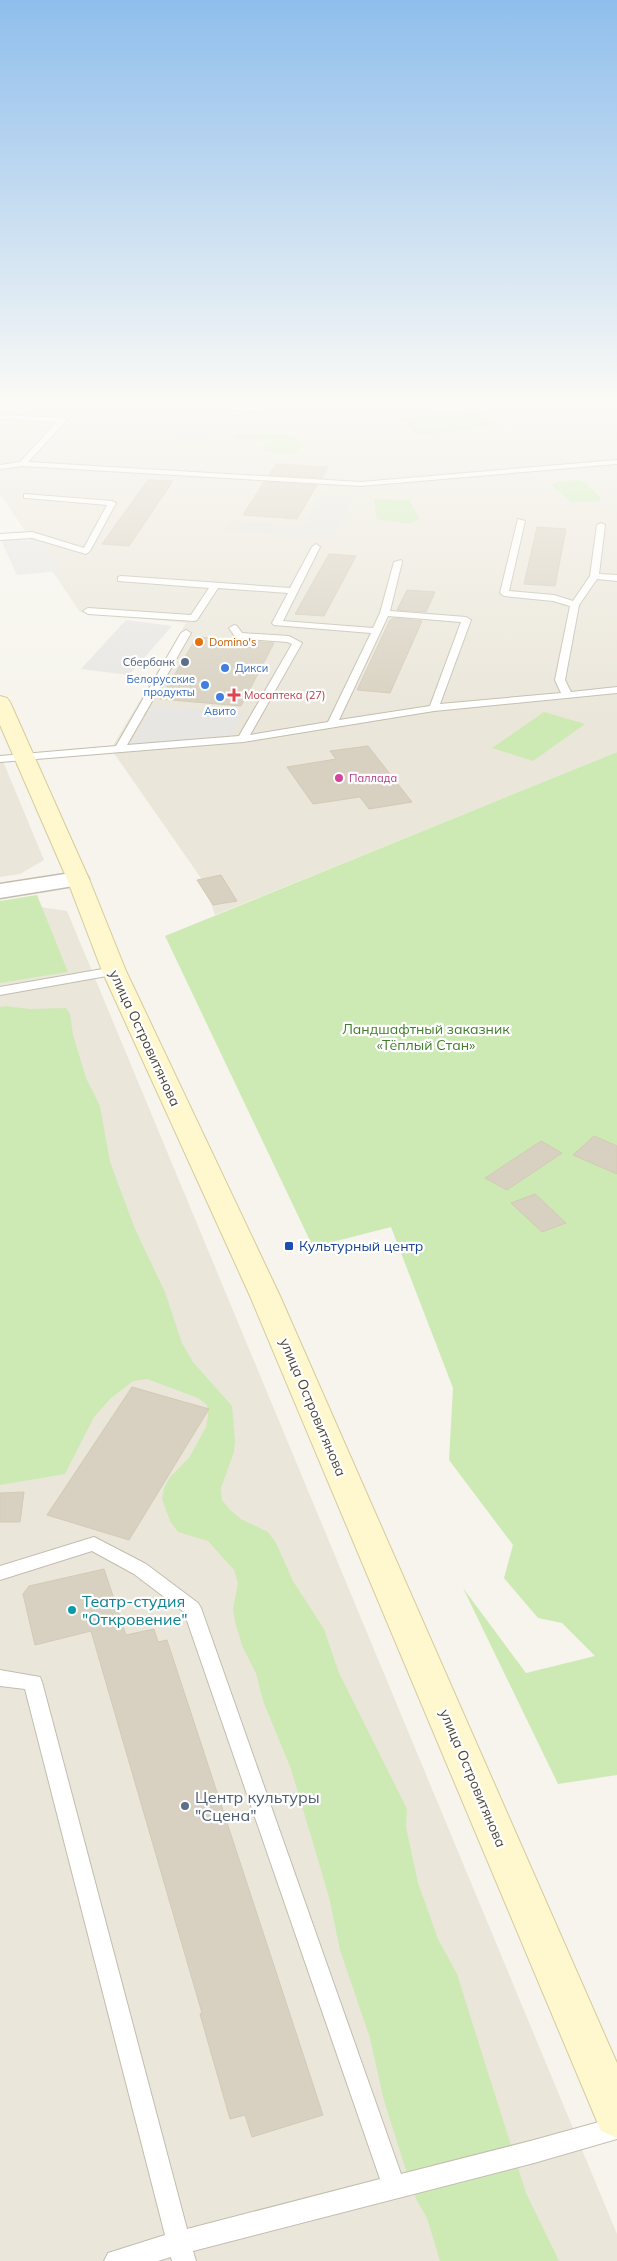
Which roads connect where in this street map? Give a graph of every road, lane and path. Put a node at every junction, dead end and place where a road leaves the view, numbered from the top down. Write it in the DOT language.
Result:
graph roads {
  1 [pos="111,506"];
  2 [pos="521,521"];
  3 [pos="602,525"];
  4 [pos="0,536"];
  5 [pos="316,547"];
  6 [pos="398,562"];
  7 [pos="594,576"];
  8 [pos="617,578"];
  9 [pos="121,579"];
  10 [pos="215,586"];
  11 [pos="292,591"];
  12 [pos="575,605"];
  13 [pos="88,611"];
  14 [pos="385,613"];
  15 [pos="234,628"];
  16 [pos="375,631"];
  17 [pos="186,633"];
  18 [pos="617,690"];
  19 [pos="566,694"];
  20 [pos="0,702"];
  21 [pos="434,708"];
  22 [pos="332,725"];
  23 [pos="244,739"];
  24 [pos="119,750"];
  25 [pos="26,757"];
  26 [pos="0,759"];
  27 [pos="78,879"];
  28 [pos="0,891"];
  29 [pos="114,971"];
  30 [pos="0,991"];
  31 [pos="0,1573"];
  32 [pos="0,1678"];
  33 [pos="617,2115"];
  34 [pos="617,2128"];
  35 [pos="394,2186"];
  36 [pos="182,2252"];
  37 [pos="116,2261"];
  1 -- 4 [label="lane"];
  2 -- 12 [label="lane"];
  3 -- 7 [label="lane"];
  5 -- 11 [label="lane"];
  6 -- 14 [label="lane"];
  7 -- 8 [label="lane"];
  7 -- 12 [label="lane"];
  9 -- 10 [label="lane"];
  10 -- 11 [label="lane"];
  10 -- 13 [label="lane"];
  11 -- 16 [label="lane"];
  12 -- 19 [label="lane"];
  14 -- 16 [label="lane"];
  14 -- 21 [label="lane"];
  15 -- 23 [label="lane"];
  16 -- 22 [label="lane"];
  17 -- 24 [label="lane"];
  18 -- 19 [label="lane"];
  19 -- 21 [label="lane"];
  20 -- 25 [label="main road, улица Островитянова"];
  21 -- 22 [label="lane"];
  22 -- 23 [label="lane"];
  23 -- 24 [label="lane"];
  24 -- 25 [label="lane"];
  25 -- 26 [label="lane"];
  25 -- 27 [label="main road, улица Островитянова"];
  27 -- 28 [label="street"];
  27 -- 29 [label="main road, улица Островитянова"];
  29 -- 30 [label="lane"];
  29 -- 33 [label="main road, улица Островитянова"];
  31 -- 35 [label="lane"];
  32 -- 36 [label="lane"];
  34 -- 35 [label="lane"];
  35 -- 36 [label="lane"];
  36 -- 37 [label="lane"];
}
